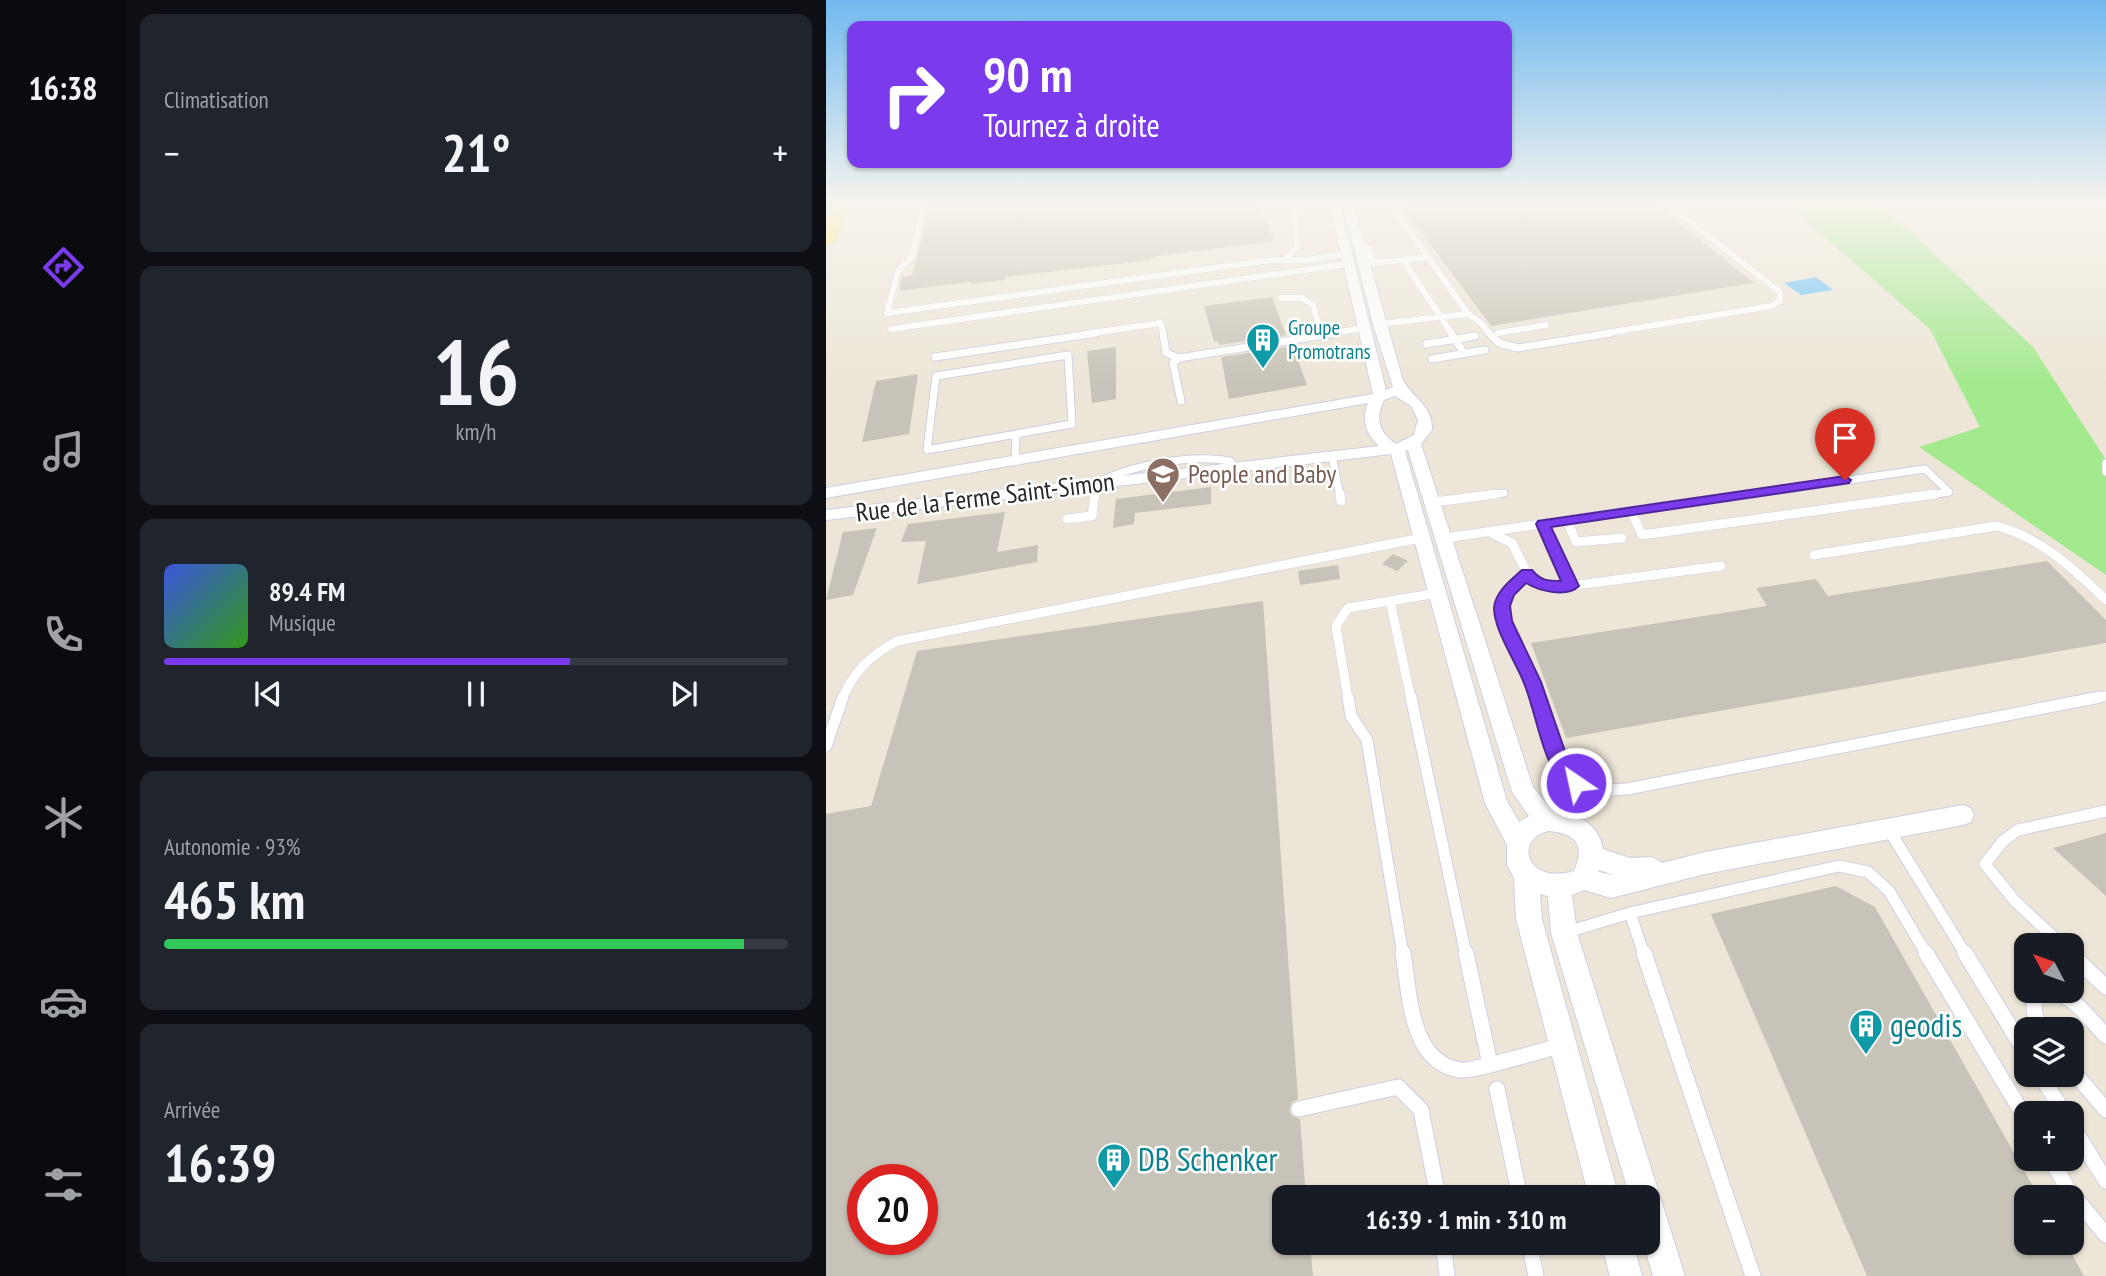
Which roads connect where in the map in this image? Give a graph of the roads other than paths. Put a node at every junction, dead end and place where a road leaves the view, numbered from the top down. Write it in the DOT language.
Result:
graph roads {
  1 [pos="1368,264"];
  2 [pos="904,265"];
  3 [pos="1249,265"];
  4 [pos="1314,265"];
  5 [pos="1348,265"];
  6 [pos="1406,265"];
  7 [pos="1433,265"];
  8 [pos="1745,265"];
  9 [pos="1144,278"];
  10 [pos="1147,293"];
  11 [pos="1281,298"];
  12 [pos="991,299"];
  13 [pos="1468,314"];
  14 [pos="989,315"];
  15 [pos="1440,316"];
  16 [pos="1379,324"];
  17 [pos="1365,328"];
  18 [pos="891,329"];
  19 [pos="1498,333"];
  20 [pos="1321,334"];
  21 [pos="1475,336"];
  22 [pos="1455,340"];
  23 [pos="1560,342"];
  24 [pos="1426,344"];
  25 [pos="1485,350"];
  26 [pos="1464,353"];
  27 [pos="935,357"];
  28 [pos="1179,358"];
  29 [pos="1432,359"];
  30 [pos="1403,394"];
  31 [pos="1379,396"];
  32 [pos="1181,401"];
  33 [pos="1016,434"];
  34 [pos="1401,447"];
  35 [pos="1332,456"];
  36 [pos="1014,461"];
  37 [pos="2106,463"];
  38 [pos="2106,472"];
  39 [pos="1096,484"];
  40 [pos="826,493"];
  41 [pos="1504,493"];
  42 [pos="1341,501"];
  43 [pos="1434,502"];
  44 [pos="1631,511"];
  45 [pos="826,515"];
  46 [pos="1067,519"];
  47 [pos="1567,520"];
  48 [pos="1543,524"];
  49 [pos="1482,533"];
  50 [pos="1421,538"];
  51 [pos="1445,538"];
  52 [pos="1622,538"];
  53 [pos="1814,555"];
  54 [pos="1721,566"];
  55 [pos="1527,573"];
  56 [pos="1571,586"];
  57 [pos="1438,593"];
  58 [pos="2106,600"];
  59 [pos="1390,601"];
  60 [pos="2106,696"];
  61 [pos="826,746"];
  62 [pos="2106,811"];
  63 [pos="1963,815"];
  64 [pos="1546,820"];
  65 [pos="1889,830"];
  66 [pos="1518,843"];
  67 [pos="1588,868"];
  68 [pos="1526,874"];
  69 [pos="1559,887"];
  70 [pos="1630,913"];
  71 [pos="1564,933"];
  72 [pos="2049,933"];
  73 [pos="2084,966"];
  74 [pos="2106,987"];
  75 [pos="2034,1017"];
  76 [pos="2014,1033"];
  77 [pos="2106,1036"];
  78 [pos="1563,1045"];
  79 [pos="1490,1064"];
  80 [pos="2084,1084"];
  81 [pos="1497,1090"];
  82 [pos="2015,1101"];
  83 [pos="1299,1109"];
  84 [pos="2106,1110"];
  85 [pos="2084,1145"];
  86 [pos="2058,1171"];
  87 [pos="2106,1181"];
  88 [pos="1436,1185"];
  89 [pos="1517,1185"];
  90 [pos="1601,1185"];
  91 [pos="1641,1185"];
  92 [pos="2106,1235"];
  93 [pos="1660,1247"];
  94 [pos="1445,1255"];
  95 [pos="1532,1255"];
  96 [pos="1620,1255"];
  97 [pos="1447,1276"];
  98 [pos="1536,1276"];
  99 [pos="1626,1276"];
  100 [pos="1669,1276"];
  101 [pos="1753,1276"];
  1 -- 16 [label="street"];
  2 -- 12 [label="lane"];
  3 -- 9 [label="lane"];
  4 -- 10 [label="lane"];
  5 -- 17 [label="street"];
  6 -- 15 [label="lane"];
  7 -- 13 [label="lane"];
  8 -- 23 [label="lane"];
  9 -- 10 [label="lane"];
  9 -- 12 [label="lane"];
  10 -- 14 [label="lane"];
  11 -- 20 [label="lane"];
  12 -- 14 [label="lane"];
  13 -- 15 [label="lane"];
  13 -- 23 [label="lane"];
  14 -- 18 [label="lane"];
  15 -- 16 [label="lane"];
  15 -- 22 [label="lane"];
  16 -- 30 [label="street"];
  17 -- 20 [label="lane"];
  17 -- 31 [label="street"];
  19 -- 23 [label="lane"];
  20 -- 28 [label="lane"];
  21 -- 22 [label="lane"];
  22 -- 24 [label="lane"];
  22 -- 26 [label="lane"];
  25 -- 26 [label="lane"];
  26 -- 29 [label="lane"];
  27 -- 28 [label="lane"];
  28 -- 32 [label="lane"];
  30 -- 31 [label="street"];
  30 -- 34 [label="street"];
  31 -- 34 [label="street"];
  31 -- 36 [label="street, Rue de la Ferme Saint-Simon"];
  33 -- 33 [label="lane"];
  33 -- 36 [label="lane"];
  34 -- 35 [label="street, Rue de la Ferme Saint-Simon"];
  34 -- 43 [label="street"];
  34 -- 50 [label="street"];
  35 -- 39 [label="street, Rue de la Ferme Saint-Simon"];
  35 -- 42 [label="lane"];
  36 -- 40 [label="street, Rue de la Ferme Saint-Simon"];
  37 -- 38 [label="lane"];
  39 -- 45 [label="street, Rue de la Ferme Saint-Simon"];
  39 -- 46 [label="lane"];
  41 -- 43 [label="lane"];
  43 -- 51 [label="street"];
  44 -- 44 [label="lane"];
  44 -- 47 [label="lane"];
  47 -- 48 [label="lane"];
  47 -- 52 [label="lane"];
  48 -- 49 [label="lane"];
  48 -- 56 [label="lane"];
  49 -- 51 [label="lane"];
  49 -- 55 [label="lane"];
  50 -- 57 [label="street"];
  50 -- 61 [label="lane"];
  51 -- 64 [label="street"];
  53 -- 58 [label="lane"];
  54 -- 56 [label="lane"];
  55 -- 56 [label="lane"];
  55 -- 60 [label="lane"];
  57 -- 59 [label="lane"];
  57 -- 66 [label="street"];
  59 -- 79 [label="lane"];
  59 -- 79 [label="lane"];
  62 -- 72 [label="lane"];
  63 -- 65 [label="street"];
  64 -- 66 [label="street"];
  64 -- 67 [label="street"];
  65 -- 67 [label="street"];
  65 -- 76 [label="lane"];
  66 -- 68 [label="street"];
  67 -- 69 [label="street"];
  68 -- 69 [label="street"];
  68 -- 78 [label="street"];
  69 -- 71 [label="street"];
  70 -- 71 [label="lane"];
  70 -- 82 [label="lane"];
  70 -- 101 [label="lane"];
  71 -- 91 [label="street"];
  73 -- 74 [label="lane"];
  75 -- 77 [label="lane"];
  78 -- 79 [label="lane"];
  78 -- 90 [label="street"];
  80 -- 84 [label="lane"];
  81 -- 89 [label="lane"];
  83 -- 88 [label="lane"];
  85 -- 87 [label="lane"];
  86 -- 92 [label="lane"];
  93 -- 100 [label="street"];
  94 -- 97 [label="lane"];
  95 -- 98 [label="lane"];
  96 -- 99 [label="street"];
}
